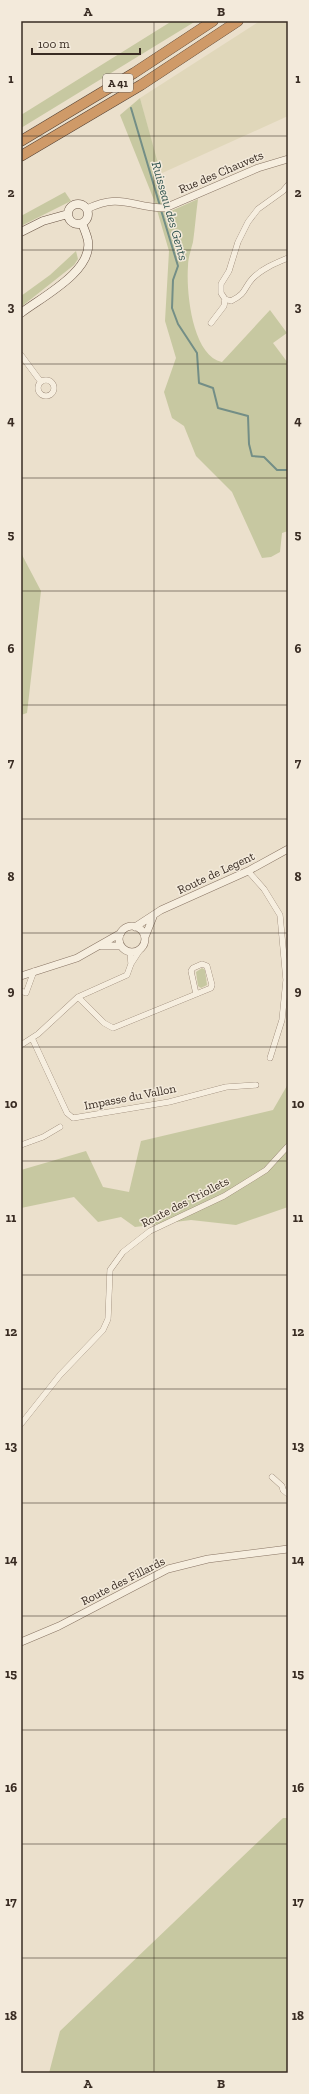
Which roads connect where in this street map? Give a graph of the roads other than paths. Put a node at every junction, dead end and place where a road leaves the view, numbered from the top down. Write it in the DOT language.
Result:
graph roads {
  1 [pos="213,21"];
  2 [pos="238,21"];
  3 [pos="21,141"];
  4 [pos="21,156"];
  5 [pos="288,159"];
  6 [pos="288,185"];
  7 [pos="87,209"];
  8 [pos="68,214"];
  9 [pos="82,223"];
  10 [pos="21,232"];
  11 [pos="288,258"];
  12 [pos="225,298"];
  13 [pos="21,313"];
  14 [pos="211,323"];
  15 [pos="21,355"];
  16 [pos="41,382"];
  17 [pos="288,849"];
  18 [pos="248,871"];
  19 [pos="153,917"];
  20 [pos="135,927"];
  21 [pos="121,933"];
  22 [pos="145,937"];
  23 [pos="100,946"];
  24 [pos="121,946"];
  25 [pos="140,950"];
  26 [pos="130,952"];
  27 [pos="130,964"];
  28 [pos="34,971"];
  29 [pos="21,976"];
  30 [pos="21,991"];
  31 [pos="196,994"];
  32 [pos="78,997"];
  33 [pos="32,1038"];
  34 [pos="21,1045"];
  35 [pos="270,1058"];
  36 [pos="256,1085"];
  37 [pos="60,1127"];
  38 [pos="21,1145"];
  39 [pos="288,1146"];
  40 [pos="21,1424"];
  41 [pos="272,1476"];
  42 [pos="288,1494"];
  43 [pos="288,1549"];
  44 [pos="21,1642"];
  1 -- 3 [label="highway, A 41"];
  2 -- 4 [label="highway, A 41"];
  5 -- 7 [label="street, Rue des Chauvets"];
  6 -- 12 [label="street"];
  7 -- 8 [label="main road"];
  7 -- 9 [label="main road"];
  8 -- 9 [label="main road"];
  8 -- 10 [label="main road"];
  9 -- 13 [label="main road"];
  11 -- 12 [label="street"];
  12 -- 14 [label="street"];
  15 -- 16 [label="street"];
  17 -- 18 [label="street, Route de Legent"];
  18 -- 19 [label="street, Route de Legent"];
  18 -- 35 [label="street"];
  19 -- 20 [label="street, Route de Legent"];
  19 -- 22 [label="street"];
  20 -- 21 [label="street"];
  20 -- 22 [label="street"];
  21 -- 23 [label="street"];
  21 -- 24 [label="street"];
  22 -- 25 [label="street"];
  23 -- 24 [label="street"];
  23 -- 28 [label="street"];
  24 -- 26 [label="street"];
  25 -- 26 [label="street"];
  25 -- 27 [label="street"];
  26 -- 27 [label="street"];
  27 -- 32 [label="street"];
  28 -- 29 [label="street"];
  28 -- 30 [label="street"];
  31 -- 31 [label="street"];
  31 -- 32 [label="street"];
  32 -- 33 [label="street"];
  33 -- 34 [label="street"];
  33 -- 36 [label="street, Impasse du Vallon"];
  37 -- 38 [label="street"];
  39 -- 40 [label="street, Route des Triollets"];
  41 -- 42 [label="street"];
  43 -- 44 [label="street, Route des Fillards"];
}
